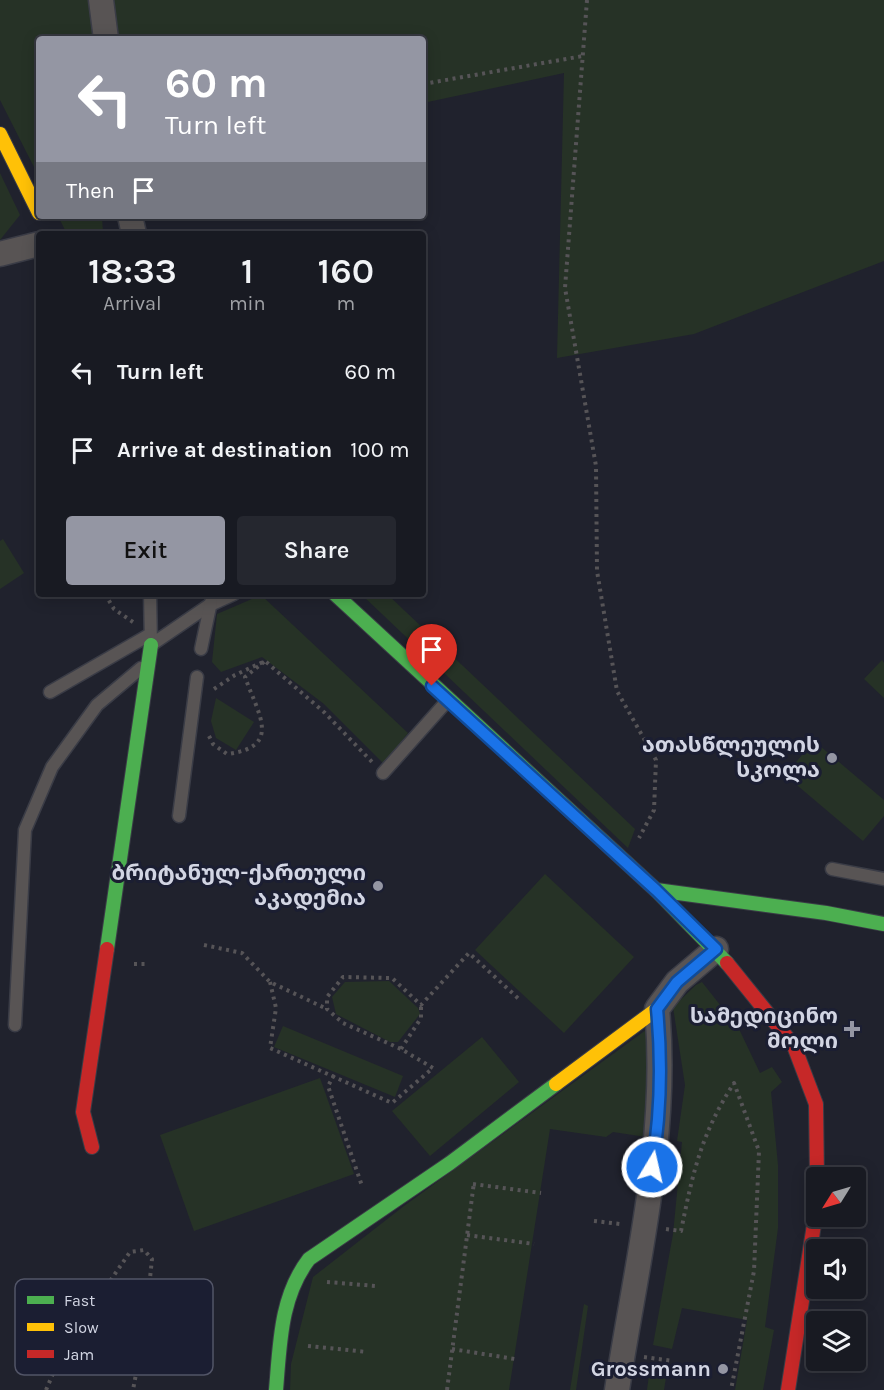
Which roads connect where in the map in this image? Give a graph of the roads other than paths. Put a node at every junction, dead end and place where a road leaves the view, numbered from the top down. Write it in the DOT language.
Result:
graph roads {
  1 [pos="101,0"];
  2 [pos="106,36"];
  3 [pos="0,134"];
  4 [pos="36,213"];
  5 [pos="41,224"];
  6 [pos="0,254"];
  7 [pos="150,597"];
  8 [pos="215,597"];
  9 [pos="228,597"];
  10 [pos="338,597"];
  11 [pos="208,606"];
  12 [pos="150,640"];
  13 [pos="201,649"];
  14 [pos="148,661"];
  15 [pos="197,677"];
  16 [pos="50,692"];
  17 [pos="448,700"];
  18 [pos="383,773"];
  19 [pos="179,816"];
  20 [pos="832,869"];
  21 [pos="884,879"];
  22 [pos="656,890"];
  23 [pos="884,924"];
  24 [pos="716,949"];
  25 [pos="657,1009"];
  26 [pos="15,1025"];
  27 [pos="92,1147"];
  28 [pos="817,1167"];
  29 [pos="814,1227"];
  30 [pos="276,1390"];
  31 [pos="617,1390"];
  32 [pos="788,1390"];
  1 -- 2 [label="street"];
  3 -- 4 [label="street"];
  5 -- 6 [label="street"];
  7 -- 12 [label="lane"];
  8 -- 11 [label="lane"];
  9 -- 11 [label="lane"];
  10 -- 17 [label="street"];
  11 -- 12 [label="lane"];
  11 -- 13 [label="lane"];
  12 -- 14 [label="street"];
  12 -- 16 [label="lane"];
  14 -- 26 [label="lane"];
  14 -- 27 [label="street"];
  15 -- 19 [label="lane"];
  17 -- 18 [label="lane"];
  17 -- 22 [label="street"];
  20 -- 21 [label="lane"];
  22 -- 23 [label="street"];
  22 -- 24 [label="street"];
  24 -- 25 [label="street"];
  24 -- 28 [label="street"];
  25 -- 30 [label="street"];
  25 -- 31 [label="street"];
  29 -- 32 [label="street"];
}
